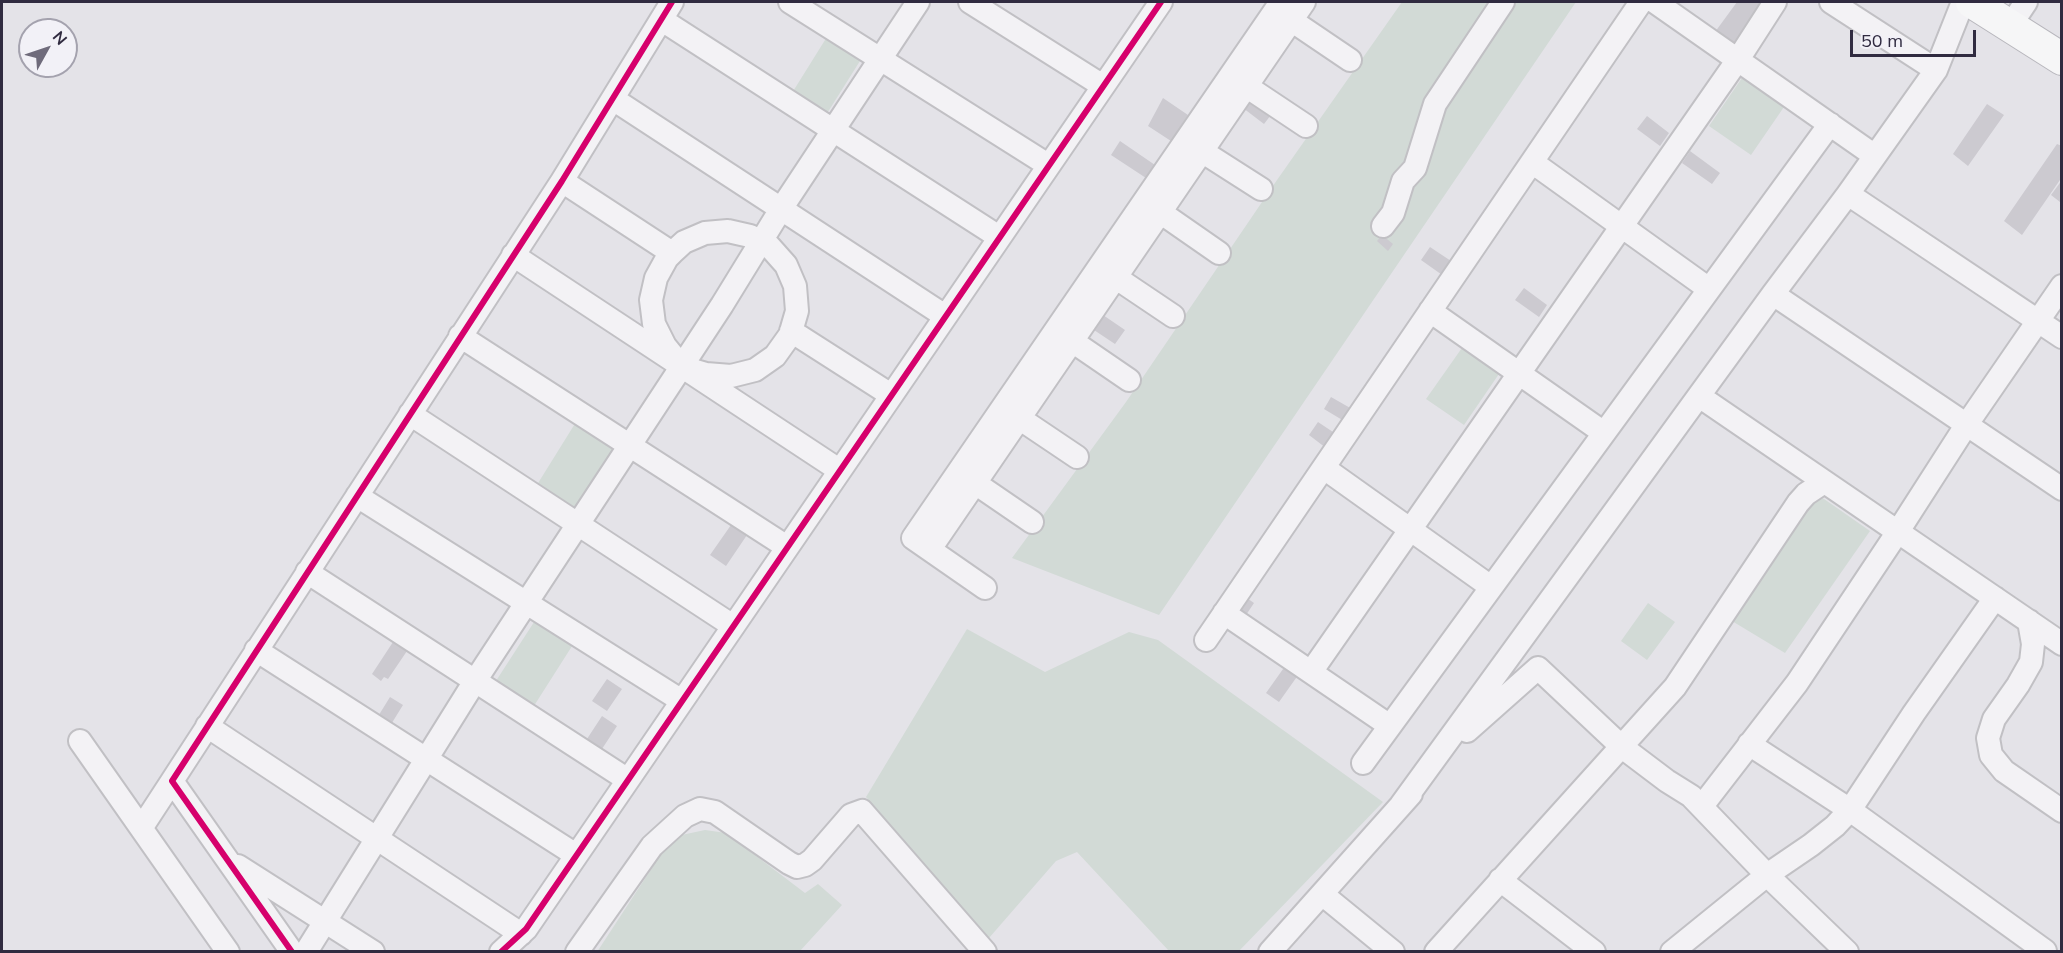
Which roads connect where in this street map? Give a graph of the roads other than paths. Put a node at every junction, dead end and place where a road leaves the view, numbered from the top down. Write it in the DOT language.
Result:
graph roads {
  1 [pos="789,2"];
  2 [pos="918,2"];
  3 [pos="970,2"];
  4 [pos="1304,2"];
  5 [pos="1503,2"];
  6 [pos="1641,2"];
  7 [pos="1655,2"];
  8 [pos="1775,2"];
  9 [pos="1831,2"];
  10 [pos="1963,2"];
  11 [pos="1972,2"];
  12 [pos="1155,4"];
  13 [pos="1282,10"];
  14 [pos="667,11"];
  15 [pos="2018,14"];
  16 [pos="1738,59"];
  17 [pos="2061,59"];
  18 [pos="881,60"];
  19 [pos="1350,60"];
  20 [pos="1936,70"];
  21 [pos="1103,86"];
  22 [pos="1246,86"];
  23 [pos="613,99"];
  24 [pos="1830,124"];
  25 [pos="1306,126"];
  26 [pos="834,130"];
  27 [pos="1193,146"];
  28 [pos="1875,156"];
  29 [pos="1532,162"];
  30 [pos="1048,165"];
  31 [pos="562,181"];
  32 [pos="1261,189"];
  33 [pos="1848,194"];
  34 [pos="781,209"];
  35 [pos="1160,212"];
  36 [pos="1383,226"];
  37 [pos="1622,226"];
  38 [pos="999,237"];
  39 [pos="760,242"];
  40 [pos="1219,252"];
  41 [pos="672,253"];
  42 [pos="513,255"];
  43 [pos="1115,278"];
  44 [pos="2061,286"];
  45 [pos="1709,289"];
  46 [pos="1773,294"];
  47 [pos="1430,311"];
  48 [pos="945,316"];
  49 [pos="1173,316"];
  50 [pos="2038,321"];
  51 [pos="791,331"];
  52 [pos="460,336"];
  53 [pos="2061,337"];
  54 [pos="1071,342"];
  55 [pos="682,367"];
  56 [pos="1519,373"];
  57 [pos="1129,380"];
  58 [pos="891,395"];
  59 [pos="1699,396"];
  60 [pos="410,414"];
  61 [pos="1019,418"];
  62 [pos="1967,424"];
  63 [pos="1604,433"];
  64 [pos="630,446"];
  65 [pos="1077,457"];
  66 [pos="1324,468"];
  67 [pos="839,470"];
  68 [pos="1824,482"];
  69 [pos="975,483"];
  70 [pos="2061,489"];
  71 [pos="357,495"];
  72 [pos="1032,522"];
  73 [pos="578,524"];
  74 [pos="1411,530"];
  75 [pos="1897,533"];
  76 [pos="921,543"];
  77 [pos="787,547"];
  78 [pos="307,572"];
  79 [pos="1491,587"];
  80 [pos="985,588"];
  81 [pos="1995,598"];
  82 [pos="527,603"];
  83 [pos="1224,613"];
  84 [pos="2029,621"];
  85 [pos="733,626"];
  86 [pos="2059,636"];
  87 [pos="1206,640"];
  88 [pos="256,650"];
  89 [pos="1311,672"];
  90 [pos="475,681"];
  91 [pos="682,700"];
  92 [pos="207,726"];
  93 [pos="1390,726"];
  94 [pos="80,741"];
  95 [pos="1749,744"];
  96 [pos="1623,747"];
  97 [pos="426,760"];
  98 [pos="1363,763"];
  99 [pos="628,780"];
  100 [pos="172,781"];
  101 [pos="1401,805"];
  102 [pos="1702,806"];
  103 [pos="1850,810"];
  104 [pos="2061,811"];
  105 [pos="142,827"];
  106 [pos="376,839"];
  107 [pos="576,855"];
  108 [pos="229,861"];
  109 [pos="1767,875"];
  110 [pos="1500,880"];
  111 [pos="1322,894"];
  112 [pos="324,921"];
  113 [pos="521,934"];
  114 [pos="228,951"];
  115 [pos="292,951"];
  116 [pos="306,951"];
  117 [pos="373,951"];
  118 [pos="501,951"];
  119 [pos="577,951"];
  120 [pos="985,951"];
  121 [pos="1270,951"];
  122 [pos="1393,951"];
  123 [pos="1436,951"];
  124 [pos="1594,951"];
  125 [pos="1672,951"];
  126 [pos="1847,951"];
  127 [pos="2045,951"];
  1 -- 18 [label="street"];
  2 -- 18 [label="street"];
  3 -- 21 [label="street"];
  4 -- 13 [label="street"];
  5 -- 36 [label="street"];
  6 -- 29 [label="street"];
  7 -- 16 [label="street"];
  8 -- 16 [label="street"];
  9 -- 20 [label="street"];
  10 -- 20 [label="street"];
  11 -- 15 [label="highway"];
  12 -- 21 [label="street"];
  13 -- 19 [label="street"];
  13 -- 22 [label="street"];
  13 -- 27 [label="street"];
  14 -- 23 [label="street"];
  14 -- 26 [label="street"];
  15 -- 17 [label="highway"];
  16 -- 24 [label="street"];
  16 -- 37 [label="street"];
  18 -- 26 [label="street"];
  18 -- 30 [label="street"];
  20 -- 28 [label="street"];
  21 -- 30 [label="street"];
  22 -- 25 [label="street"];
  22 -- 27 [label="street"];
  23 -- 31 [label="street"];
  23 -- 34 [label="street"];
  24 -- 28 [label="street"];
  24 -- 45 [label="street"];
  26 -- 34 [label="street"];
  26 -- 38 [label="street"];
  27 -- 32 [label="street"];
  27 -- 35 [label="street"];
  27 -- 76 [label="street"];
  28 -- 33 [label="street"];
  29 -- 37 [label="street"];
  29 -- 47 [label="street"];
  30 -- 38 [label="street"];
  31 -- 41 [label="street"];
  31 -- 42 [label="street"];
  33 -- 46 [label="street"];
  33 -- 50 [label="street"];
  34 -- 39 [label="street"];
  34 -- 48 [label="street"];
  35 -- 40 [label="street"];
  35 -- 43 [label="street"];
  37 -- 45 [label="street"];
  37 -- 56 [label="street"];
  38 -- 48 [label="street"];
  39 -- 41 [label="street"];
  39 -- 51 [label="street"];
  39 -- 55 [label="street"];
  41 -- 55 [label="street"];
  42 -- 52 [label="street"];
  42 -- 55 [label="street"];
  43 -- 49 [label="street"];
  43 -- 54 [label="street"];
  44 -- 50 [label="street"];
  45 -- 63 [label="street"];
  46 -- 59 [label="street"];
  46 -- 62 [label="street"];
  47 -- 56 [label="street"];
  47 -- 66 [label="street"];
  48 -- 58 [label="street"];
  50 -- 53 [label="street"];
  50 -- 62 [label="street"];
  51 -- 55 [label="street"];
  51 -- 58 [label="street"];
  52 -- 60 [label="street"];
  52 -- 64 [label="street"];
  54 -- 57 [label="street"];
  54 -- 61 [label="street"];
  55 -- 64 [label="street"];
  55 -- 67 [label="street"];
  56 -- 63 [label="street"];
  56 -- 74 [label="street"];
  58 -- 67 [label="street"];
  59 -- 68 [label="street"];
  59 -- 101 [label="street"];
  60 -- 71 [label="street"];
  60 -- 73 [label="street"];
  61 -- 65 [label="street"];
  61 -- 69 [label="street"];
  62 -- 70 [label="street"];
  62 -- 75 [label="street"];
  63 -- 79 [label="street"];
  64 -- 73 [label="street"];
  64 -- 77 [label="street"];
  66 -- 74 [label="street"];
  66 -- 83 [label="street"];
  67 -- 77 [label="street"];
  68 -- 75 [label="street"];
  68 -- 96 [label="street"];
  69 -- 72 [label="street"];
  69 -- 76 [label="street"];
  71 -- 78 [label="street"];
  71 -- 82 [label="street"];
  73 -- 82 [label="street"];
  73 -- 85 [label="street"];
  74 -- 79 [label="street"];
  74 -- 89 [label="street"];
  75 -- 81 [label="street"];
  75 -- 95 [label="street"];
  76 -- 80 [label="street"];
  77 -- 85 [label="street"];
  78 -- 88 [label="street"];
  78 -- 90 [label="street"];
  79 -- 93 [label="street"];
  81 -- 84 [label="street"];
  81 -- 103 [label="street"];
  82 -- 90 [label="street"];
  82 -- 91 [label="street"];
  83 -- 87 [label="street"];
  83 -- 89 [label="street"];
  84 -- 86 [label="street"];
  84 -- 104 [label="street"];
  85 -- 91 [label="street"];
  88 -- 92 [label="street"];
  88 -- 97 [label="street"];
  89 -- 93 [label="street"];
  90 -- 97 [label="street"];
  90 -- 99 [label="street"];
  91 -- 99 [label="street"];
  92 -- 100 [label="street"];
  92 -- 106 [label="street"];
  93 -- 98 [label="street"];
  94 -- 105 [label="street"];
  95 -- 102 [label="street"];
  95 -- 103 [label="street"];
  96 -- 101 [label="street"];
  96 -- 102 [label="street"];
  96 -- 110 [label="street"];
  97 -- 106 [label="street"];
  97 -- 107 [label="street"];
  99 -- 107 [label="street"];
  100 -- 105 [label="street"];
  100 -- 108 [label="street"];
  101 -- 111 [label="street"];
  102 -- 109 [label="street"];
  103 -- 109 [label="street"];
  103 -- 127 [label="street"];
  105 -- 114 [label="street"];
  106 -- 112 [label="street"];
  106 -- 113 [label="street"];
  107 -- 113 [label="street"];
  108 -- 112 [label="street"];
  108 -- 115 [label="street"];
  109 -- 125 [label="street"];
  109 -- 126 [label="street"];
  110 -- 123 [label="street"];
  110 -- 124 [label="street"];
  111 -- 121 [label="street"];
  111 -- 122 [label="street"];
  112 -- 116 [label="street"];
  112 -- 117 [label="street"];
  113 -- 118 [label="street"];
  119 -- 120 [label="street"];
}
